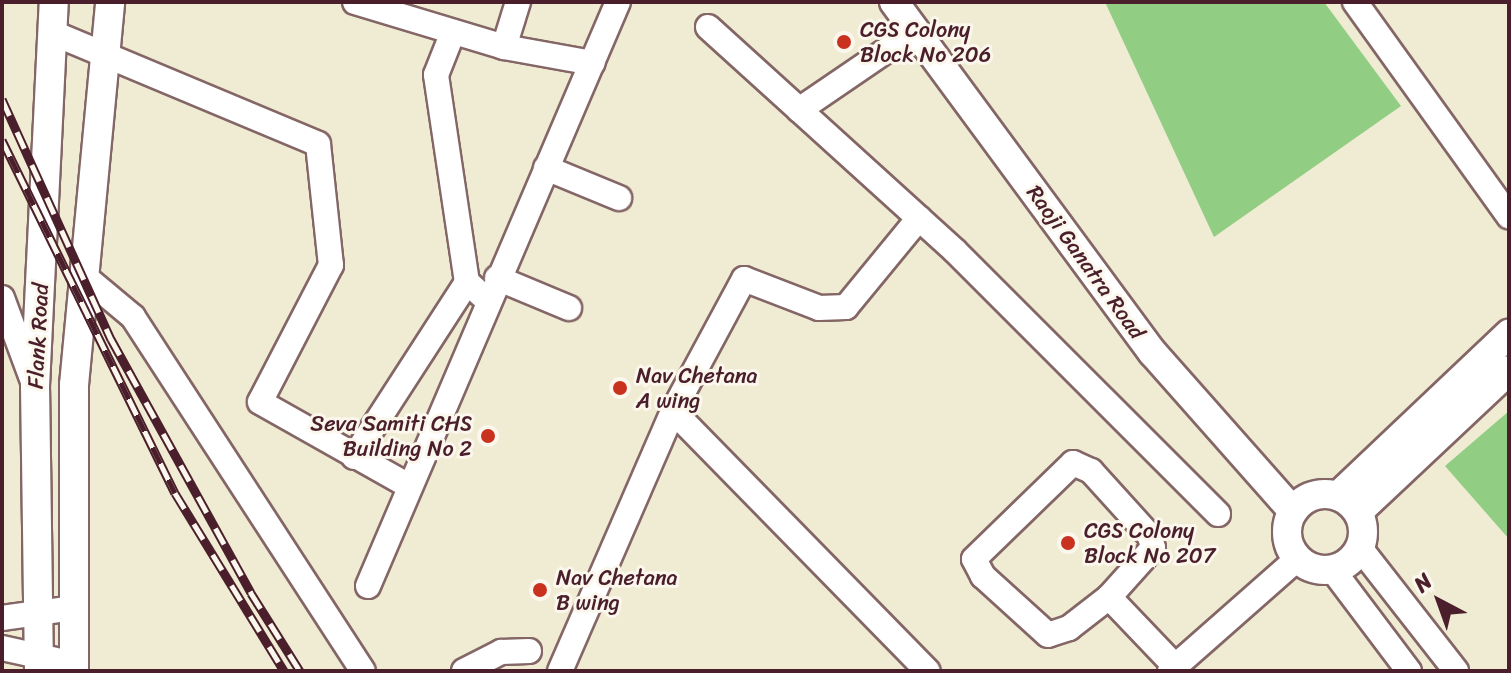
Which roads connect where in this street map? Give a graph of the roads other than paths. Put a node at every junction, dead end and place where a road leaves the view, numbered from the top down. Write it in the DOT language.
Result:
graph roads {
  1 [pos="54,2"];
  2 [pos="110,2"];
  3 [pos="355,2"];
  4 [pos="518,2"];
  5 [pos="618,2"];
  6 [pos="894,2"];
  7 [pos="1355,2"];
  8 [pos="708,27"];
  9 [pos="915,31"];
  10 [pos="453,32"];
  11 [pos="53,33"];
  12 [pos="504,47"];
  13 [pos="105,51"];
  14 [pos="593,63"];
  15 [pos="799,110"];
  16 [pos="546,168"];
  17 [pos="619,198"];
  18 [pos="1509,216"];
  19 [pos="919,218"];
  20 [pos="84,276"];
  21 [pos="467,282"];
  22 [pos="492,289"];
  23 [pos="2,298"];
  24 [pos="569,308"];
  25 [pos="1509,334"];
  26 [pos="1509,370"];
  27 [pos="35,386"];
  28 [pos="673,411"];
  29 [pos="354,457"];
  30 [pos="409,486"];
  31 [pos="1348,504"];
  32 [pos="1293,511"];
  33 [pos="1218,514"];
  34 [pos="1360,548"];
  35 [pos="1297,559"];
  36 [pos="1332,569"];
  37 [pos="368,586"];
  38 [pos="1109,597"];
  39 [pos="74,608"];
  40 [pos="40,612"];
  41 [pos="2,618"];
  42 [pos="2,648"];
  43 [pos="529,651"];
  44 [pos="40,664"];
  45 [pos="74,668"];
  46 [pos="1173,669"];
  47 [pos="363,671"];
  48 [pos="464,671"];
  49 [pos="560,671"];
  50 [pos="928,671"];
  51 [pos="1409,671"];
  52 [pos="1456,671"];
  1 -- 11 [label="street, Flank Road"];
  2 -- 13 [label="street"];
  3 -- 10 [label="street"];
  4 -- 12 [label="street"];
  5 -- 14 [label="street"];
  6 -- 9 [label="street, Raoji Ganatra Road"];
  7 -- 18 [label="street"];
  8 -- 15 [label="street"];
  9 -- 15 [label="street"];
  9 -- 32 [label="street, Raoji Ganatra Road"];
  10 -- 12 [label="street"];
  10 -- 21 [label="street"];
  11 -- 13 [label="street"];
  11 -- 27 [label="street, Flank Road"];
  12 -- 14 [label="street"];
  13 -- 20 [label="street"];
  13 -- 29 [label="street"];
  14 -- 16 [label="street"];
  15 -- 19 [label="street"];
  16 -- 17 [label="street"];
  16 -- 22 [label="street"];
  19 -- 28 [label="street"];
  19 -- 33 [label="street"];
  20 -- 39 [label="street"];
  20 -- 47 [label="street"];
  21 -- 22 [label="street"];
  21 -- 29 [label="street"];
  22 -- 24 [label="street"];
  22 -- 30 [label="street"];
  23 -- 27 [label="street"];
  25 -- 31 [label="street"];
  26 -- 31 [label="street"];
  27 -- 40 [label="street, Flank Road"];
  28 -- 49 [label="street"];
  28 -- 50 [label="street"];
  29 -- 30 [label="street"];
  30 -- 37 [label="street"];
  31 -- 32 [label="street"];
  31 -- 34 [label="street"];
  32 -- 35 [label="street"];
  34 -- 36 [label="street"];
  34 -- 52 [label="street"];
  35 -- 36 [label="street"];
  35 -- 46 [label="street"];
  36 -- 51 [label="street"];
  38 -- 38 [label="street"];
  38 -- 46 [label="street"];
  39 -- 40 [label="street"];
  39 -- 45 [label="street"];
  40 -- 41 [label="street"];
  40 -- 44 [label="street, Flank Road"];
  42 -- 44 [label="street"];
  43 -- 48 [label="street"];
  44 -- 45 [label="street"];
}
